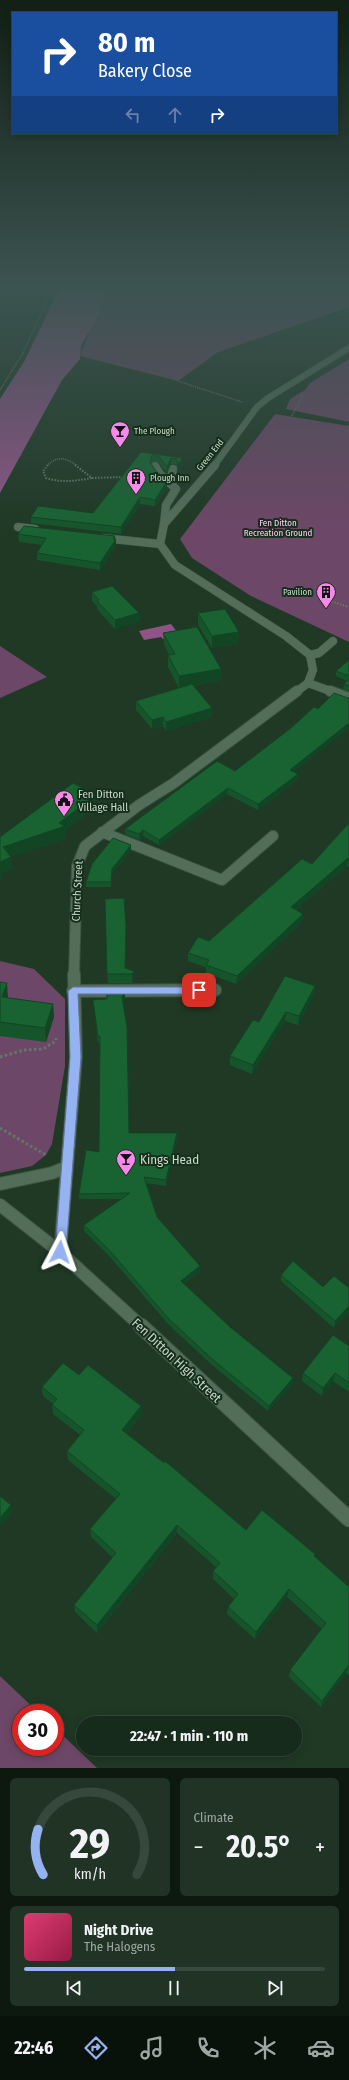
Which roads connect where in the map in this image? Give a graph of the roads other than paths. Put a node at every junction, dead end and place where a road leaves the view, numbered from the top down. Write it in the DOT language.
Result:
graph roads {
  1 [pos="317,368"];
  2 [pos="155,466"];
  3 [pos="172,469"];
  4 [pos="170,482"];
  5 [pos="164,524"];
  6 [pos="18,527"];
  7 [pos="40,530"];
  8 [pos="94,537"];
  9 [pos="160,544"];
  10 [pos="333,641"];
  11 [pos="310,654"];
  12 [pos="308,683"];
  13 [pos="349,698"];
  14 [pos="102,832"];
  15 [pos="273,836"];
  16 [pos="215,990"];
  17 [pos="73,991"];
  18 [pos="67,1167"];
  19 [pos="0,1184"];
  20 [pos="0,1205"];
  21 [pos="60,1252"];
  22 [pos="349,1519"];
  1 -- 5 [label="street, Green End"];
  2 -- 4 [label="street"];
  3 -- 4 [label="street"];
  4 -- 5 [label="street"];
  5 -- 9 [label="street, Green End"];
  6 -- 7 [label="street"];
  8 -- 9 [label="street"];
  9 -- 11 [label="street"];
  10 -- 11 [label="street"];
  11 -- 12 [label="street"];
  12 -- 13 [label="street"];
  12 -- 14 [label="street, Church Street"];
  14 -- 15 [label="street"];
  14 -- 17 [label="street, Church Street"];
  16 -- 17 [label="street"];
  17 -- 18 [label="street, Church Street"];
  18 -- 19 [label="street"];
  18 -- 21 [label="street, Church Street"];
  20 -- 21 [label="street, Fen Ditton High Street"];
  21 -- 22 [label="street, Fen Ditton High Street"];
}
